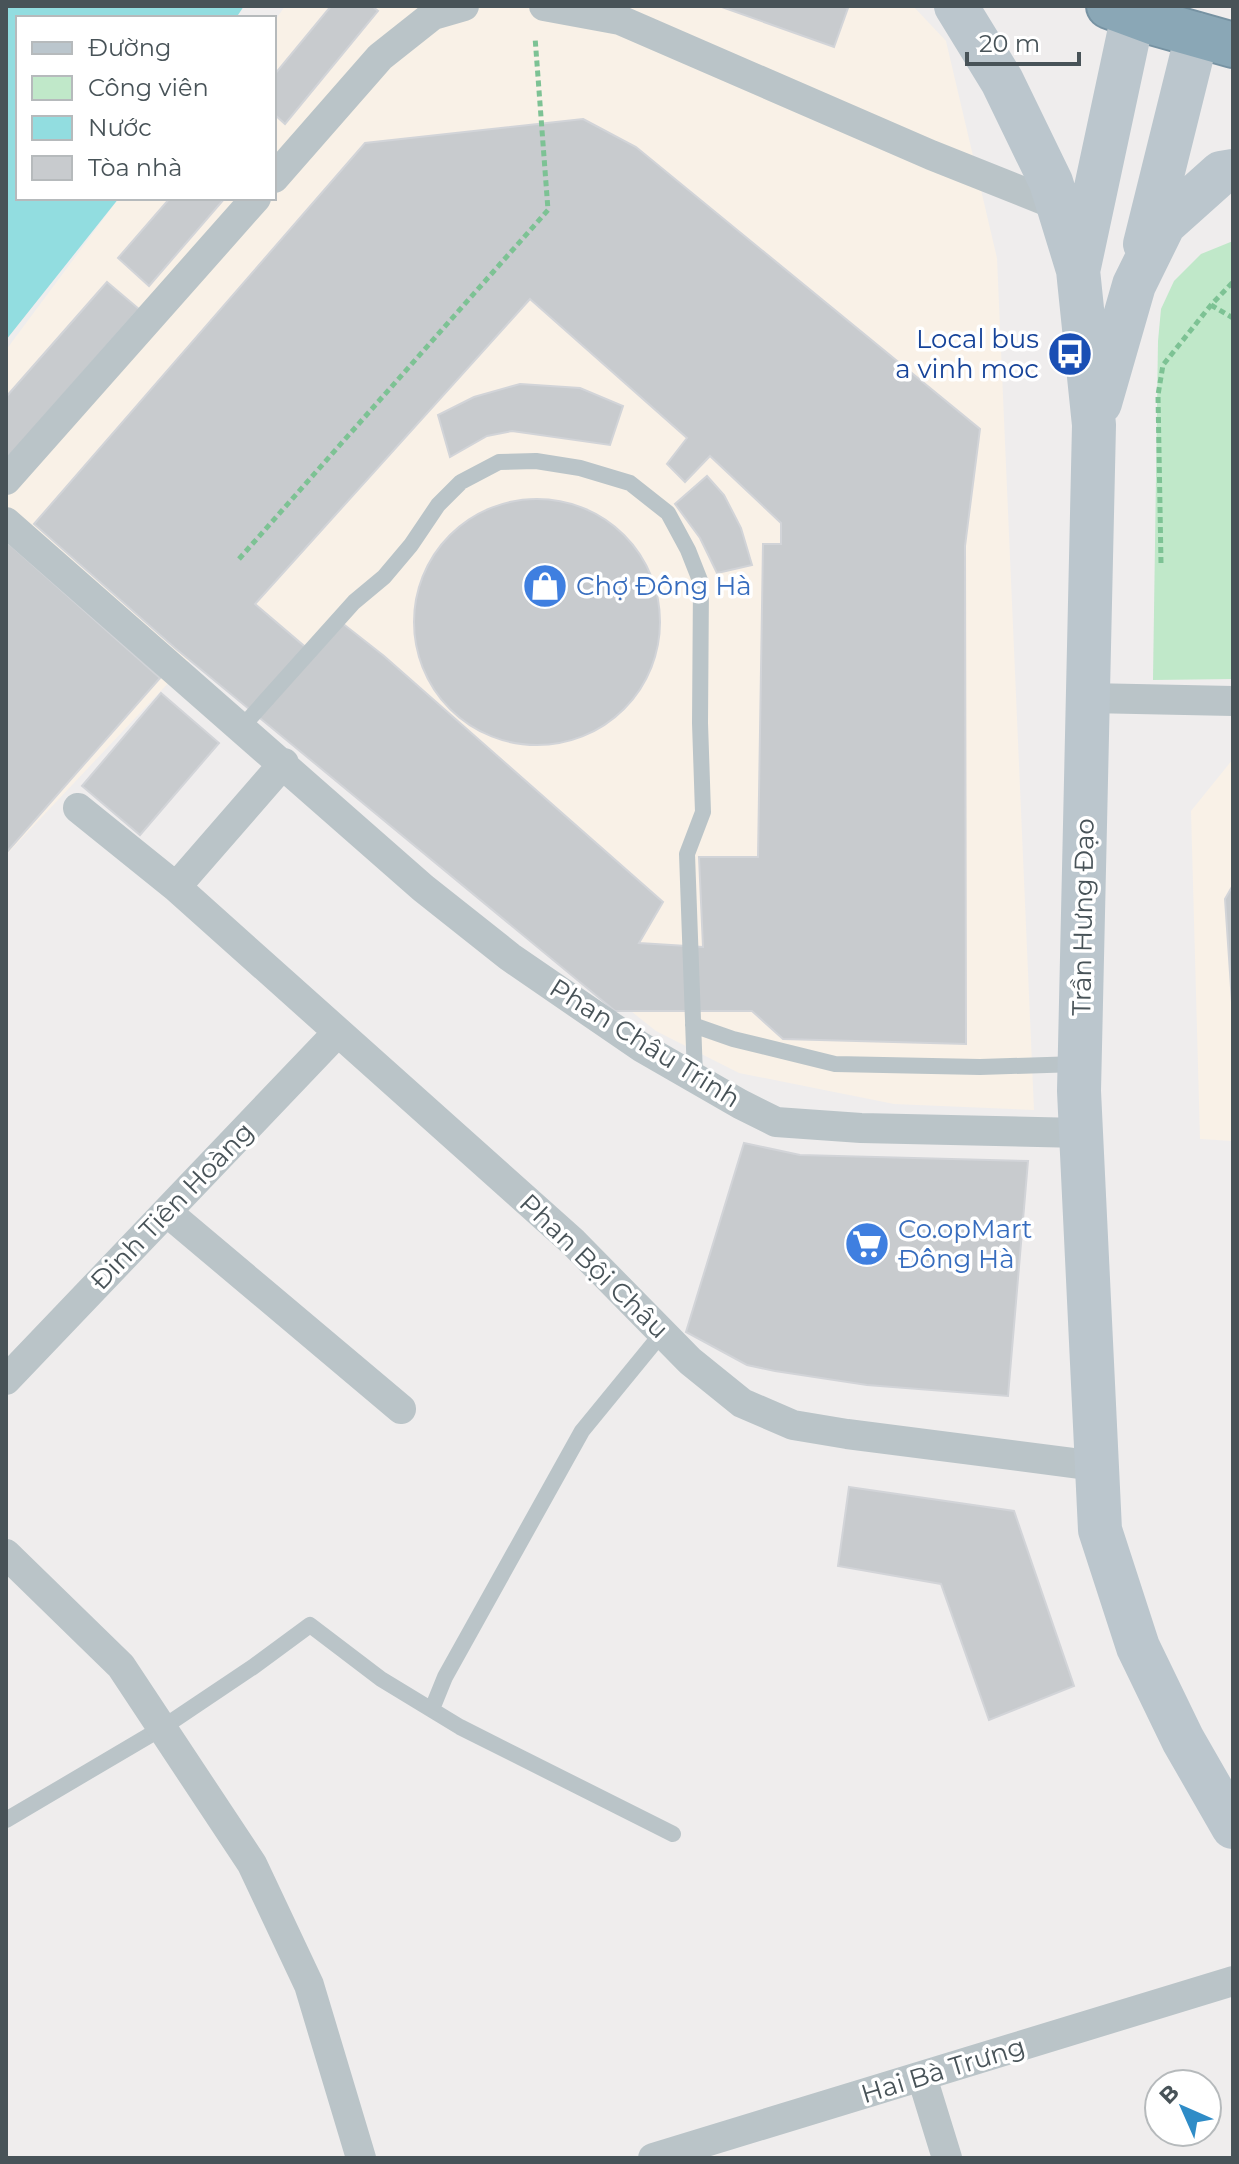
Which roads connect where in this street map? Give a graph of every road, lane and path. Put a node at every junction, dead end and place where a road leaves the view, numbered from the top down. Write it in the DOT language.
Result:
graph roads {
  1 [pos="464,6"];
  2 [pos="956,6"];
  3 [pos="1126,9"];
  4 [pos="539,14"];
  5 [pos="1212,29"];
  6 [pos="1233,171"];
  7 [pos="276,176"];
  8 [pos="254,200"];
  9 [pos="1059,206"];
  10 [pos="1078,270"];
  11 [pos="1233,282"];
  12 [pos="1134,285"];
  13 [pos="1211,305"];
  14 [pos="1233,318"];
  15 [pos="1094,425"];
  16 [pos="6,480"];
  17 [pos="6,522"];
  18 [pos="239,559"];
  19 [pos="1161,563"];
  20 [pos="1088,698"];
  21 [pos="1233,701"];
  22 [pos="242,727"];
  23 [pos="284,763"];
  24 [pos="78,808"];
  25 [pos="176,887"];
  26 [pos="693,1025"];
  27 [pos="338,1032"];
  28 [pos="1079,1064"];
  29 [pos="695,1076"];
  30 [pos="1081,1133"];
  31 [pos="167,1212"];
  32 [pos="663,1332"];
  33 [pos="6,1380"];
  34 [pos="401,1409"];
  35 [pos="1096,1466"];
  36 [pos="6,1554"];
  37 [pos="432,1709"];
  38 [pos="162,1728"];
  39 [pos="1228,1809"];
  40 [pos="6,1820"];
  41 [pos="673,1834"];
  42 [pos="1233,1981"];
  43 [pos="922,2077"];
  44 [pos="361,2158"];
  45 [pos="653,2158"];
  46 [pos="947,2158"];
  1 -- 7 [label="street"];
  2 -- 9 [label="main road, Trần Hưng Đạo"];
  3 -- 5 [label="highway"];
  3 -- 10 [label="main road"];
  4 -- 9 [label="street"];
  4 -- 18 [label="path"];
  5 -- 12 [label="main road"];
  6 -- 12 [label="main road"];
  8 -- 16 [label="street"];
  9 -- 10 [label="main road, Trần Hưng Đạo"];
  10 -- 15 [label="main road, Trần Hưng Đạo"];
  11 -- 13 [label="path"];
  12 -- 15 [label="main road"];
  13 -- 14 [label="path"];
  13 -- 19 [label="path"];
  15 -- 20 [label="main road, Trần Hưng Đạo"];
  17 -- 22 [label="street, Phan Châu Trinh"];
  20 -- 21 [label="street"];
  20 -- 28 [label="main road, Trần Hưng Đạo"];
  22 -- 23 [label="street, Phan Châu Trinh"];
  22 -- 26 [label="lane"];
  23 -- 25 [label="street"];
  23 -- 29 [label="street, Phan Châu Trinh"];
  24 -- 25 [label="street, Phan Bội Châu"];
  25 -- 27 [label="street, Phan Bội Châu"];
  26 -- 28 [label="lane"];
  26 -- 29 [label="lane"];
  27 -- 31 [label="street, Đinh Tiên Hoàng"];
  27 -- 32 [label="street, Phan Bội Châu"];
  28 -- 30 [label="main road, Trần Hưng Đạo"];
  29 -- 30 [label="street, Phan Châu Trinh"];
  30 -- 35 [label="main road, Trần Hưng Đạo"];
  31 -- 33 [label="street, Đinh Tiên Hoàng"];
  31 -- 34 [label="street"];
  32 -- 35 [label="street, Phan Bội Châu"];
  32 -- 37 [label="lane"];
  35 -- 39 [label="main road, Trần Hưng Đạo"];
  36 -- 38 [label="street"];
  37 -- 38 [label="lane"];
  37 -- 41 [label="lane"];
  38 -- 40 [label="lane"];
  38 -- 44 [label="street"];
  42 -- 43 [label="street, Hai Bà Trưng"];
  43 -- 45 [label="street, Hai Bà Trưng"];
  43 -- 46 [label="street"];
}
